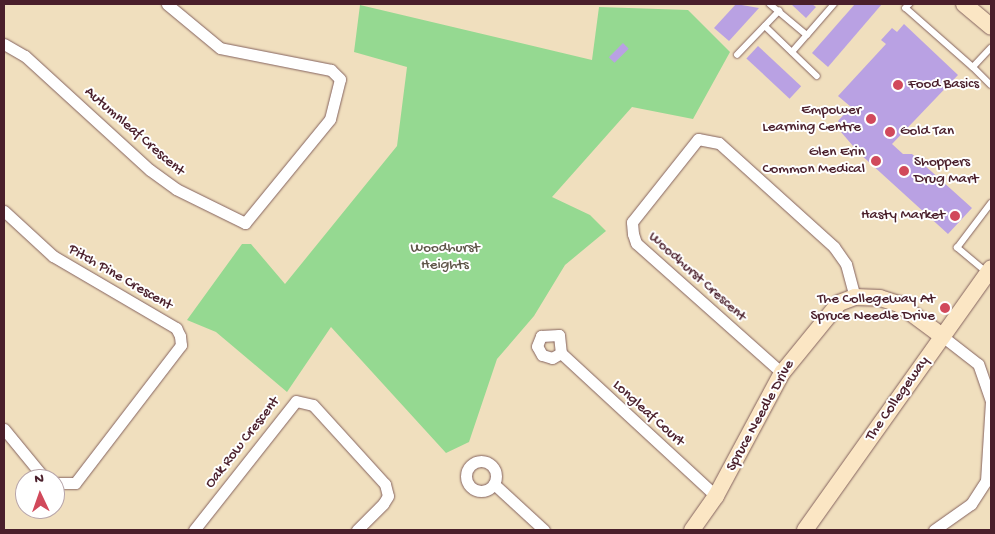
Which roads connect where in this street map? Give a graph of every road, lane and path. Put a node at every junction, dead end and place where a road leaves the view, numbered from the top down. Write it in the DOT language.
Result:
graph roads {
  1 [pos="167,4"];
  2 [pos="770,4"];
  3 [pos="834,4"];
  4 [pos="910,4"];
  5 [pos="964,4"];
  6 [pos="779,12"];
  7 [pos="765,26"];
  8 [pos="991,27"];
  9 [pos="807,35"];
  10 [pos="4,44"];
  11 [pos="991,48"];
  12 [pos="792,52"];
  13 [pos="737,55"];
  14 [pos="973,68"];
  15 [pos="817,76"];
  16 [pos="991,85"];
  17 [pos="991,204"];
  18 [pos="4,211"];
  19 [pos="989,270"];
  20 [pos="855,297"];
  21 [pos="942,336"];
  22 [pos="561,353"];
  23 [pos="782,373"];
  24 [pos="990,386"];
  25 [pos="4,429"];
  26 [pos="37,469"];
  27 [pos="989,482"];
  28 [pos="65,483"];
  29 [pos="494,484"];
  30 [pos="716,496"];
  31 [pos="194,530"];
  32 [pos="357,530"];
  33 [pos="544,530"];
  34 [pos="692,530"];
  35 [pos="805,530"];
  36 [pos="934,530"];
  1 -- 10 [label="street, Autumnleaf Crescent"];
  2 -- 6 [label="lane"];
  3 -- 9 [label="lane"];
  4 -- 14 [label="lane"];
  5 -- 8 [label="street"];
  6 -- 7 [label="lane"];
  6 -- 9 [label="lane"];
  7 -- 12 [label="lane"];
  7 -- 13 [label="lane"];
  9 -- 12 [label="lane"];
  11 -- 14 [label="lane"];
  12 -- 15 [label="lane"];
  14 -- 16 [label="lane"];
  17 -- 19 [label="lane"];
  18 -- 28 [label="street, Pitch Pine Crescent"];
  19 -- 21 [label="street, The Collegeway"];
  20 -- 21 [label="street"];
  20 -- 23 [label="street, Spruce Needle Drive"];
  20 -- 23 [label="street, Woodhurst Crescent"];
  21 -- 24 [label="street"];
  21 -- 35 [label="street, The Collegeway"];
  22 -- 30 [label="street, Longleaf Court"];
  23 -- 30 [label="street, Spruce Needle Drive"];
  24 -- 27 [label="street"];
  25 -- 26 [label="street"];
  27 -- 36 [label="street"];
  29 -- 33 [label="street"];
  30 -- 34 [label="street, Spruce Needle Drive"];
  31 -- 32 [label="street, Oak Row Crescent"];
}
